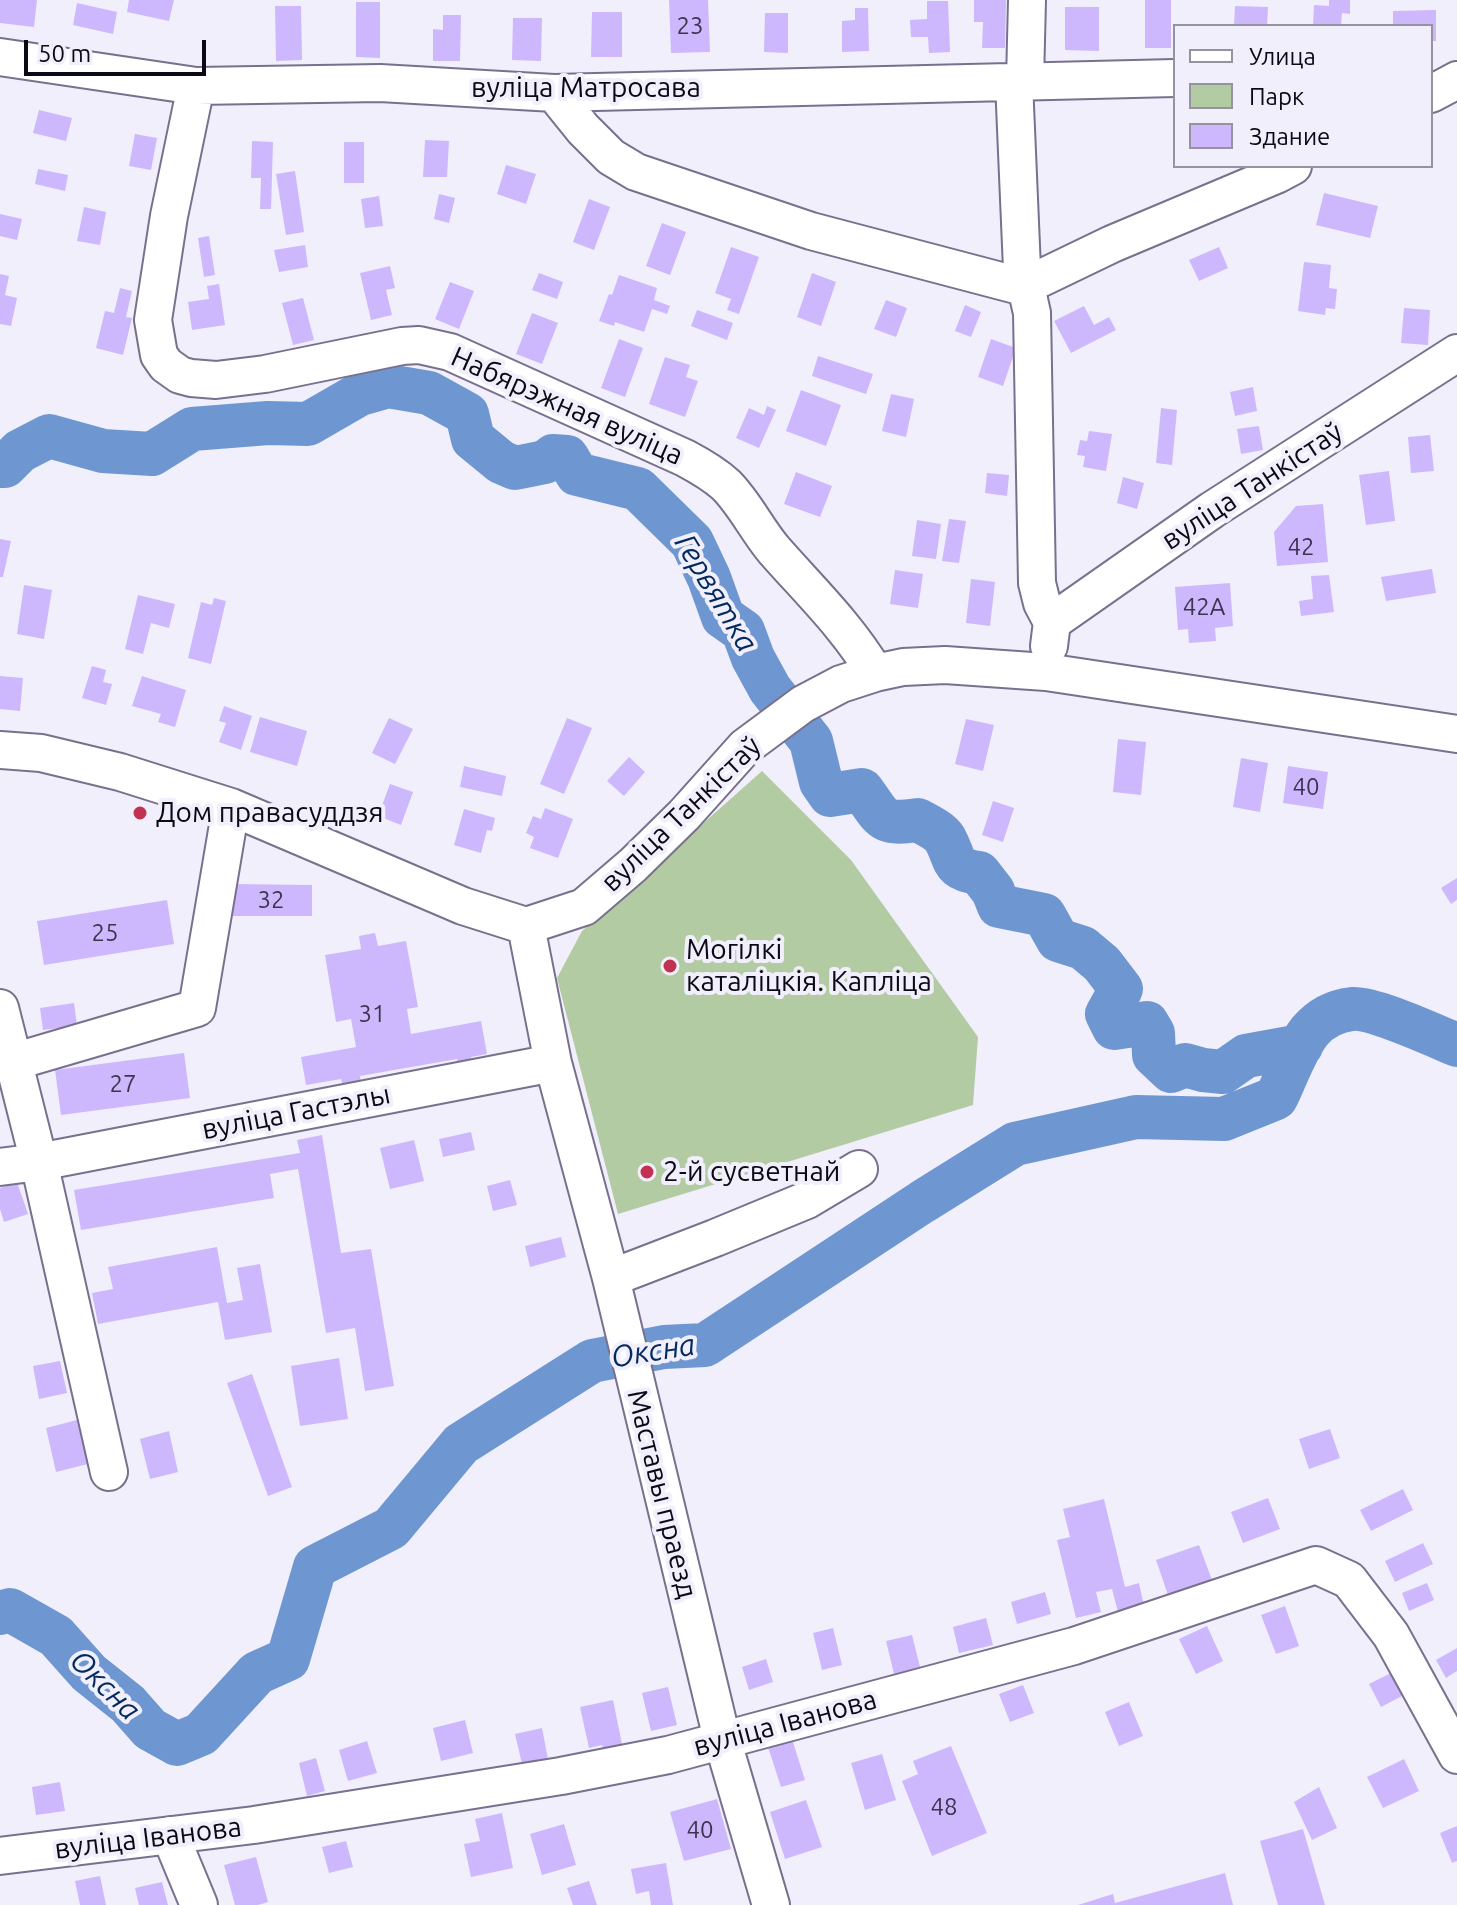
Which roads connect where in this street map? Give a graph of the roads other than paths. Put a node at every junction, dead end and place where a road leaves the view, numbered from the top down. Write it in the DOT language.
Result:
graph roads {
  1 [pos="1027,0"];
  2 [pos="0,57"];
  3 [pos="1457,72"];
  4 [pos="1433,73"];
  5 [pos="1173,78"];
  6 [pos="1457,80"];
  7 [pos="1020,81"];
  8 [pos="196,86"];
  9 [pos="554,93"];
  10 [pos="1433,93"];
  11 [pos="1289,168"];
  12 [pos="1025,285"];
  13 [pos="1457,353"];
  14 [pos="1052,622"];
  15 [pos="1046,672"];
  16 [pos="875,673"];
  17 [pos="1455,734"];
  18 [pos="0,750"];
  19 [pos="231,807"];
  20 [pos="526,926"];
  21 [pos="0,1008"];
  22 [pos="13,1062"];
  23 [pos="553,1063"];
  24 [pos="39,1162"];
  25 [pos="0,1167"];
  26 [pos="859,1169"];
  27 [pos="611,1278"];
  28 [pos="109,1472"];
  29 [pos="722,1739"];
  30 [pos="1457,1755"];
  31 [pos="170,1835"];
  32 [pos="0,1856"];
  33 [pos="199,1905"];
  34 [pos="771,1905"];
  1 -- 7 [label="street"];
  2 -- 8 [label="street, вуліца Матросава"];
  3 -- 4 [label="street"];
  5 -- 7 [label="street, вуліца Матросава"];
  6 -- 10 [label="street"];
  7 -- 9 [label="street, вуліца Матросава"];
  7 -- 12 [label="street"];
  8 -- 9 [label="street, вуліца Матросава"];
  8 -- 16 [label="street, Набярэжная вуліца"];
  9 -- 12 [label="street"];
  11 -- 12 [label="street"];
  12 -- 14 [label="street"];
  13 -- 14 [label="street, вуліца Танкістаў"];
  14 -- 15 [label="street"];
  15 -- 16 [label="street, вуліца Танкістаў"];
  15 -- 17 [label="street, вуліца Танкістаў"];
  16 -- 20 [label="street, вуліца Танкістаў"];
  18 -- 19 [label="street"];
  19 -- 20 [label="street"];
  19 -- 22 [label="street"];
  20 -- 23 [label="street, Маставы праезд"];
  21 -- 22 [label="street"];
  22 -- 24 [label="street"];
  23 -- 24 [label="street, вуліца Гастэлы"];
  23 -- 27 [label="street, Маставы праезд"];
  24 -- 25 [label="street, вуліца Гастэлы"];
  24 -- 28 [label="street"];
  26 -- 27 [label="street"];
  27 -- 29 [label="street, Маставы праезд"];
  29 -- 30 [label="street, вуліца Іванова"];
  29 -- 31 [label="street, вуліца Іванова"];
  29 -- 34 [label="street, Маставы праезд"];
  31 -- 32 [label="street, вуліца Іванова"];
  31 -- 33 [label="street"];
}
